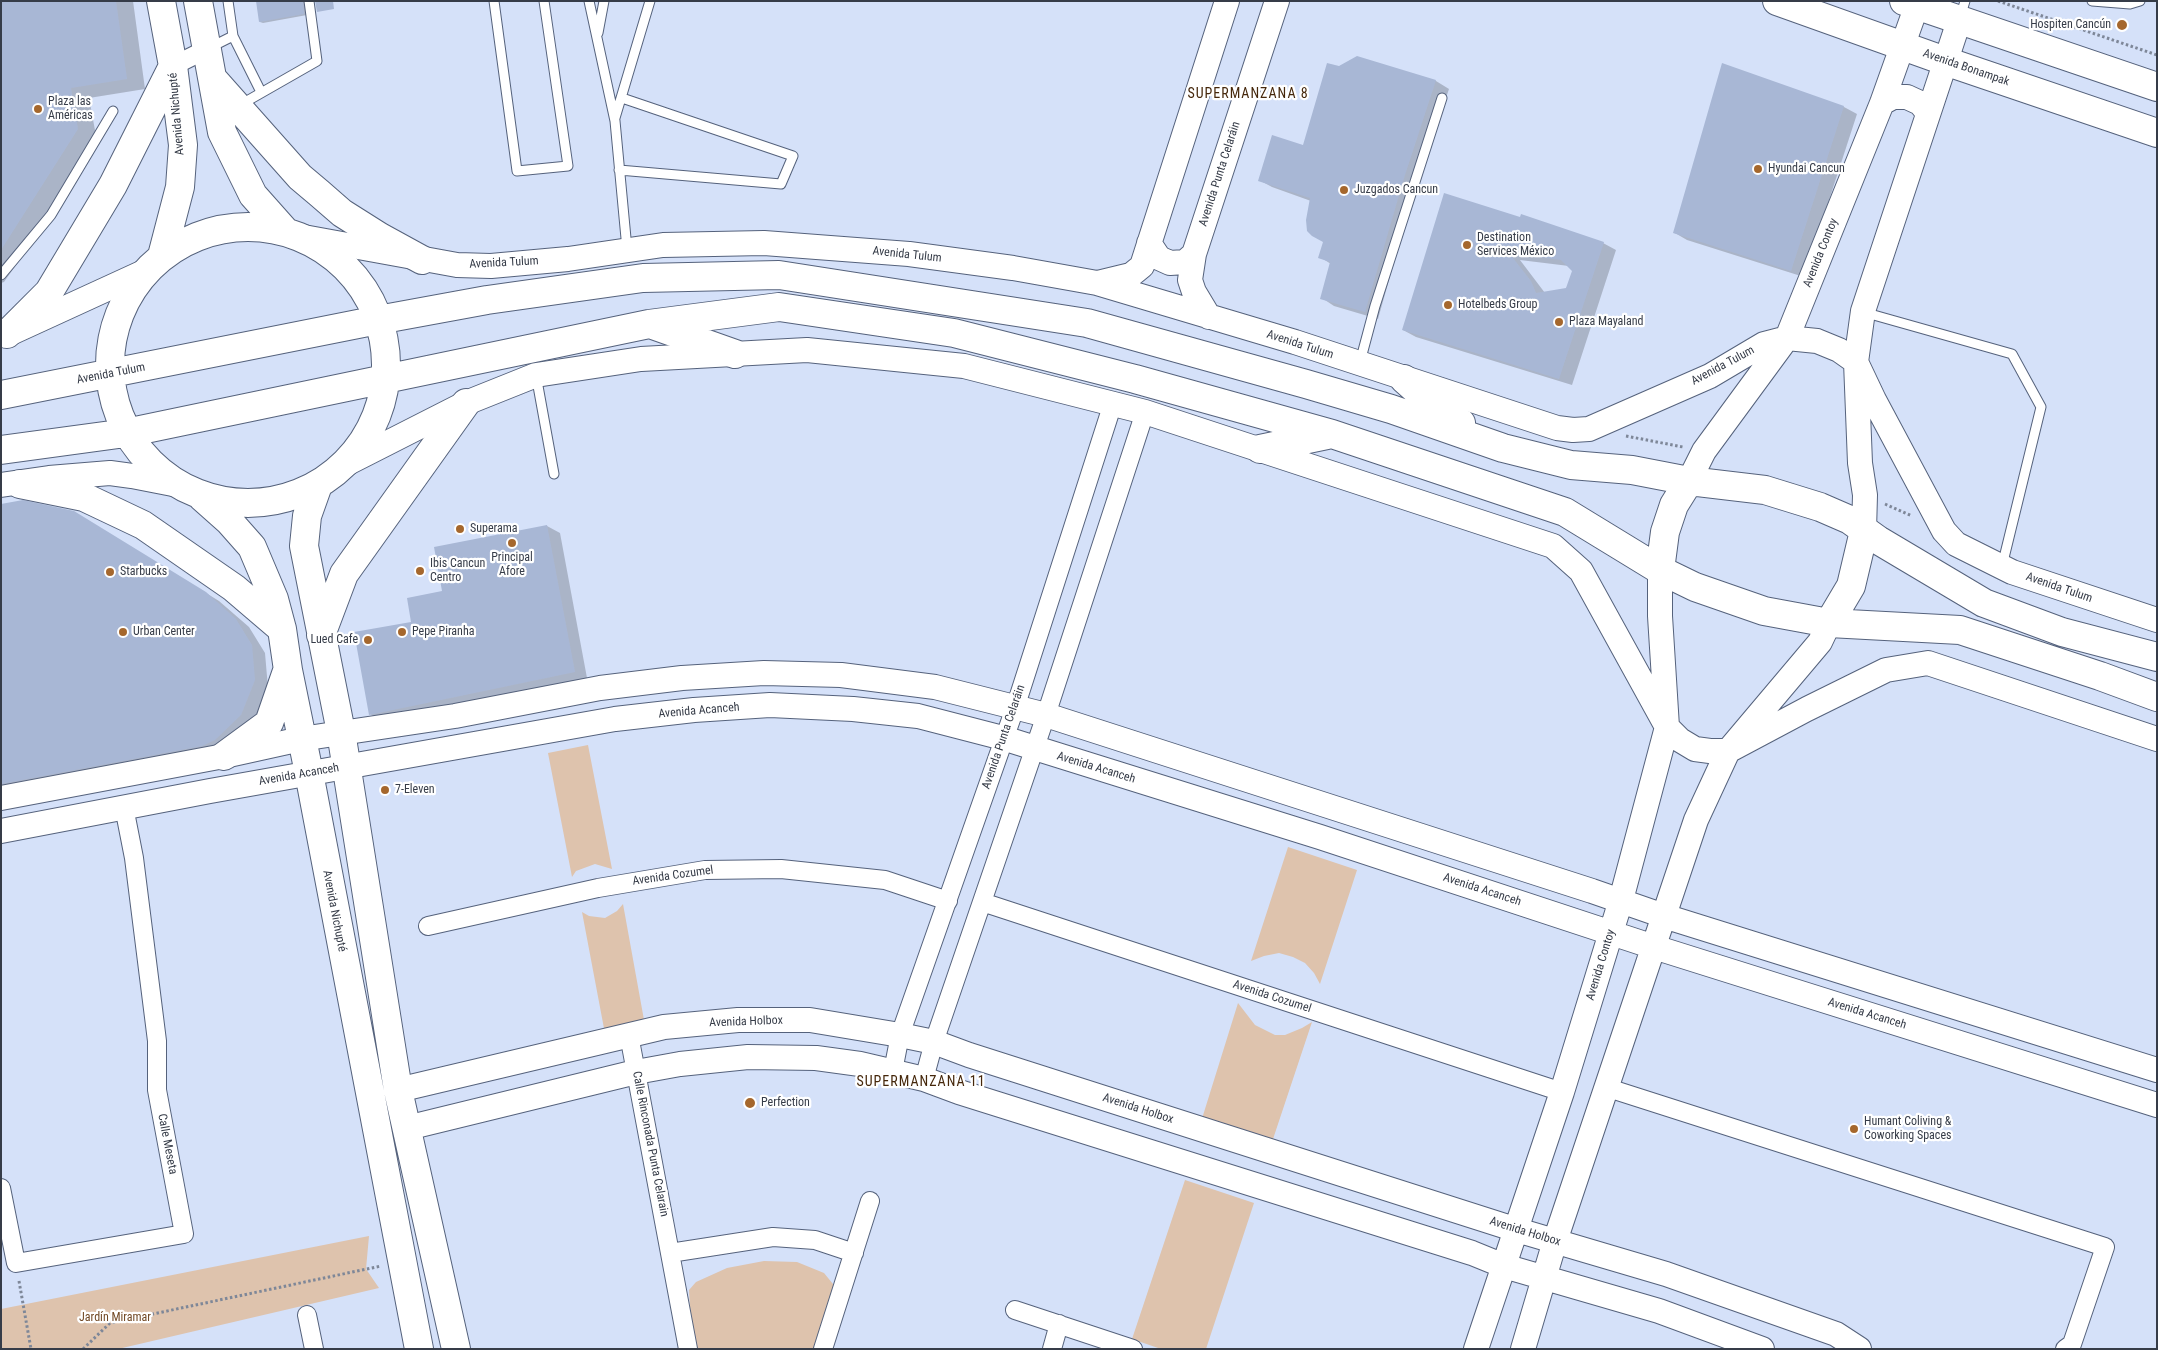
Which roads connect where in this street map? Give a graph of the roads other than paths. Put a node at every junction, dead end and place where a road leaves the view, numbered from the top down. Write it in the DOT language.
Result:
graph roads {
  1 [pos="160,1"];
  2 [pos="198,1"];
  3 [pos="228,1"];
  4 [pos="309,1"];
  5 [pos="494,1"];
  6 [pos="544,1"];
  7 [pos="589,1"];
  8 [pos="604,1"];
  9 [pos="650,1"];
  10 [pos="1227,1"];
  11 [pos="1277,1"];
  12 [pos="1776,1"];
  13 [pos="2092,1"];
  14 [pos="2140,1"];
  15 [pos="1913,3"];
  16 [pos="1962,11"];
  17 [pos="233,36"];
  18 [pos="597,38"];
  19 [pos="1902,46"];
  20 [pos="207,49"];
  21 [pos="1945,61"];
  22 [pos="173,66"];
  23 [pos="213,78"];
  24 [pos="2157,87"];
  25 [pos="261,92"];
  26 [pos="622,98"];
  27 [pos="1442,98"];
  28 [pos="1882,103"];
  29 [pos="238,107"];
  30 [pos="114,111"];
  31 [pos="1928,113"];
  32 [pos="615,121"];
  33 [pos="2157,132"];
  34 [pos="619,170"];
  35 [pos="292,234"];
  36 [pos="1148,243"];
  37 [pos="627,249"];
  38 [pos="1194,254"];
  39 [pos="422,260"];
  40 [pos="154,263"];
  41 [pos="1,275"];
  42 [pos="1097,283"];
  43 [pos="1863,312"];
  44 [pos="1209,317"];
  45 [pos="378,320"];
  46 [pos="649,324"];
  47 [pos="4,336"];
  48 [pos="1787,338"];
  49 [pos="735,354"];
  50 [pos="1856,362"];
  51 [pos="1360,364"];
  52 [pos="110,375"];
  53 [pos="536,375"];
  54 [pos="385,379"];
  55 [pos="1404,380"];
  56 [pos="1,396"];
  57 [pos="466,403"];
  58 [pos="1113,403"];
  59 [pos="1145,412"];
  60 [pos="126,433"];
  61 [pos="1332,434"];
  62 [pos="1503,448"];
  63 [pos="1,450"];
  64 [pos="1260,450"];
  65 [pos="346,464"];
  66 [pos="554,474"];
  67 [pos="1689,481"];
  68 [pos="11,484"];
  69 [pos="318,485"];
  70 [pos="190,491"];
  71 [pos="1864,531"];
  72 [pos="2002,566"];
  73 [pos="1660,570"];
  74 [pos="2157,620"];
  75 [pos="1829,623"];
  76 [pos="282,629"];
  77 [pos="321,635"];
  78 [pos="2157,657"];
  79 [pos="288,670"];
  80 [pos="2157,697"];
  81 [pos="1015,708"];
  82 [pos="1046,715"];
  83 [pos="1667,727"];
  84 [pos="341,732"];
  85 [pos="1003,738"];
  86 [pos="302,739"];
  87 [pos="2157,739"];
  88 [pos="1034,749"];
  89 [pos="1728,751"];
  90 [pos="224,756"];
  91 [pos="347,767"];
  92 [pos="309,773"];
  93 [pos="1,798"];
  94 [pos="124,807"];
  95 [pos="1,831"];
  96 [pos="1621,900"];
  97 [pos="948,901"];
  98 [pos="982,902"];
  99 [pos="1664,916"];
  100 [pos="428,926"];
  101 [pos="1610,933"];
  102 [pos="1654,947"];
  103 [pos="629,1035"];
  104 [pos="900,1035"];
  105 [pos="934,1042"];
  106 [pos="2157,1070"];
  107 [pos="893,1071"];
  108 [pos="636,1072"];
  109 [pos="924,1079"];
  110 [pos="1605,1087"];
  111 [pos="398,1090"];
  112 [pos="1562,1092"];
  113 [pos="2157,1105"];
  114 [pos="407,1128"];
  115 [pos="1,1188"];
  116 [pos="870,1201"];
  117 [pos="1517,1230"];
  118 [pos="1555,1241"];
  119 [pos="670,1253"];
  120 [pos="854,1253"];
  121 [pos="1504,1266"];
  122 [pos="1544,1278"];
  123 [pos="1014,1310"];
  124 [pos="307,1315"];
  125 [pos="1059,1324"];
  126 [pos="314,1349"];
  127 [pos="419,1349"];
  128 [pos="456,1349"];
  129 [pos="688,1349"];
  130 [pos="824,1349"];
  131 [pos="1052,1349"];
  132 [pos="1133,1349"];
  133 [pos="1476,1349"];
  134 [pos="1523,1349"];
  135 [pos="1762,1349"];
  136 [pos="1859,1349"];
  137 [pos="2065,1349"];
  1 -- 22 [label="main road, Avenida Nichupté"];
  2 -- 20 [label="main road"];
  3 -- 17 [label="lane"];
  4 -- 25 [label="lane"];
  5 -- 6 [label="lane"];
  7 -- 18 [label="lane"];
  8 -- 18 [label="lane"];
  9 -- 26 [label="lane"];
  10 -- 36 [label="street"];
  11 -- 38 [label="street, Avenida Punta Celaráin"];
  12 -- 19 [label="main road, Avenida Bonampak"];
  13 -- 14 [label="lane"];
  15 -- 16 [label="main road"];
  15 -- 19 [label="street, Avenida Contoy"];
  16 -- 21 [label="street"];
  16 -- 24 [label="main road"];
  17 -- 20 [label="lane"];
  17 -- 25 [label="lane"];
  18 -- 32 [label="lane"];
  19 -- 21 [label="main road, Avenida Bonampak"];
  19 -- 28 [label="street, Avenida Contoy"];
  20 -- 22 [label="street"];
  20 -- 23 [label="main road"];
  21 -- 31 [label="street"];
  21 -- 33 [label="main road, Avenida Bonampak"];
  22 -- 40 [label="main road, Avenida Nichupté"];
  22 -- 47 [label="main road"];
  23 -- 29 [label="main road"];
  23 -- 35 [label="main road"];
  25 -- 29 [label="lane"];
  26 -- 32 [label="lane"];
  26 -- 34 [label="lane"];
  27 -- 51 [label="lane"];
  28 -- 31 [label="street"];
  28 -- 48 [label="street, Avenida Contoy"];
  29 -- 39 [label="main road"];
  30 -- 41 [label="lane"];
  31 -- 43 [label="street"];
  32 -- 34 [label="lane"];
  34 -- 37 [label="lane"];
  35 -- 39 [label="street, Avenida Tulum"];
  35 -- 40 [label="main road"];
  35 -- 45 [label="main road"];
  36 -- 38 [label="street"];
  36 -- 42 [label="street"];
  37 -- 39 [label="street, Avenida Tulum"];
  37 -- 42 [label="street, Avenida Tulum"];
  38 -- 44 [label="street, Avenida Punta Celaráin"];
  40 -- 47 [label="street"];
  40 -- 52 [label="main road, Avenida Nichupté"];
  42 -- 44 [label="street, Avenida Tulum"];
  43 -- 50 [label="street"];
  43 -- 72 [label="lane"];
  44 -- 51 [label="street, Avenida Tulum"];
  45 -- 52 [label="main road, Avenida Tulum"];
  45 -- 54 [label="main road"];
  45 -- 62 [label="main road, Avenida Tulum"];
  46 -- 49 [label="main road"];
  46 -- 54 [label="main road"];
  46 -- 61 [label="main road"];
  48 -- 50 [label="street, Avenida Tulum"];
  48 -- 55 [label="street, Avenida Tulum"];
  48 -- 67 [label="street, Avenida Contoy"];
  49 -- 53 [label="street"];
  49 -- 58 [label="street"];
  50 -- 71 [label="street"];
  50 -- 72 [label="street, Avenida Tulum"];
  51 -- 55 [label="street, Avenida Tulum"];
  52 -- 56 [label="main road, Avenida Tulum"];
  52 -- 60 [label="main road, Avenida Nichupté"];
  53 -- 57 [label="street"];
  53 -- 66 [label="lane"];
  54 -- 60 [label="main road"];
  54 -- 65 [label="main road"];
  55 -- 62 [label="main road"];
  57 -- 65 [label="street"];
  57 -- 77 [label="main road"];
  58 -- 59 [label="street"];
  58 -- 81 [label="street, Avenida Punta Celaráin"];
  59 -- 64 [label="street"];
  59 -- 82 [label="street"];
  60 -- 63 [label="main road"];
  60 -- 70 [label="main road, Avenida Nichupté"];
  61 -- 64 [label="main road"];
  61 -- 73 [label="main road"];
  62 -- 67 [label="main road, Avenida Tulum"];
  64 -- 83 [label="street"];
  65 -- 69 [label="main road"];
  67 -- 71 [label="main road, Avenida Tulum"];
  67 -- 73 [label="main road"];
  68 -- 70 [label="street"];
  68 -- 76 [label="main road"];
  69 -- 70 [label="main road"];
  69 -- 77 [label="main road"];
  70 -- 76 [label="main road, Avenida Nichupté"];
  71 -- 75 [label="main road"];
  71 -- 78 [label="main road"];
  72 -- 74 [label="street, Avenida Tulum"];
  73 -- 75 [label="main road"];
  73 -- 83 [label="street, Avenida Contoy"];
  75 -- 80 [label="main road"];
  75 -- 89 [label="street"];
  76 -- 79 [label="main road, Avenida Nichupté"];
  77 -- 84 [label="main road"];
  79 -- 86 [label="main road, Avenida Nichupté"];
  79 -- 90 [label="main road"];
  81 -- 82 [label="street"];
  81 -- 84 [label="street"];
  81 -- 85 [label="street, Avenida Punta Celaráin"];
  82 -- 88 [label="street"];
  82 -- 96 [label="street"];
  83 -- 89 [label="street"];
  83 -- 96 [label="street, Avenida Contoy"];
  84 -- 86 [label="street"];
  84 -- 91 [label="main road"];
  85 -- 88 [label="street, Avenida Acanceh"];
  85 -- 91 [label="street, Avenida Acanceh"];
  85 -- 97 [label="street, Avenida Punta Celaráin"];
  86 -- 90 [label="street"];
  86 -- 92 [label="main road, Avenida Nichupté"];
  87 -- 89 [label="street"];
  88 -- 98 [label="street"];
  88 -- 101 [label="street, Avenida Acanceh"];
  89 -- 99 [label="street"];
  90 -- 93 [label="street"];
  91 -- 92 [label="street, Avenida Acanceh"];
  91 -- 111 [label="main road"];
  92 -- 94 [label="street, Avenida Acanceh"];
  92 -- 127 [label="main road, Avenida Nichupté"];
  94 -- 95 [label="street, Avenida Acanceh"];
  94 -- 115 [label="street, Calle Meseta"];
  96 -- 99 [label="street"];
  96 -- 101 [label="street, Avenida Contoy"];
  97 -- 100 [label="street, Avenida Cozumel"];
  97 -- 104 [label="street, Avenida Punta Celaráin"];
  98 -- 105 [label="street"];
  98 -- 112 [label="street, Avenida Cozumel"];
  99 -- 102 [label="street"];
  99 -- 106 [label="street"];
  101 -- 102 [label="street, Avenida Acanceh"];
  101 -- 112 [label="street, Avenida Contoy"];
  102 -- 110 [label="street"];
  102 -- 113 [label="street, Avenida Acanceh"];
  103 -- 104 [label="street, Avenida Holbox"];
  103 -- 108 [label="street, Calle Rinconada Punta Celarain"];
  103 -- 111 [label="street, Avenida Holbox"];
  104 -- 105 [label="street, Avenida Holbox"];
  104 -- 107 [label="street, Avenida Punta Celaráin"];
  105 -- 109 [label="street"];
  105 -- 117 [label="street, Avenida Holbox"];
  107 -- 108 [label="street"];
  107 -- 109 [label="street"];
  108 -- 114 [label="street"];
  108 -- 119 [label="street, Calle Rinconada Punta Celarain"];
  109 -- 121 [label="street"];
  110 -- 118 [label="street"];
  110 -- 137 [label="street"];
  111 -- 114 [label="main road"];
  112 -- 117 [label="street, Avenida Contoy"];
  114 -- 128 [label="main road"];
  116 -- 120 [label="street"];
  117 -- 118 [label="street, Avenida Holbox"];
  117 -- 121 [label="street, Avenida Contoy"];
  118 -- 122 [label="street"];
  118 -- 136 [label="street, Avenida Holbox"];
  119 -- 120 [label="street"];
  119 -- 129 [label="street, Calle Rinconada Punta Celarain"];
  120 -- 130 [label="street"];
  121 -- 122 [label="street"];
  121 -- 133 [label="street, Avenida Contoy"];
  122 -- 134 [label="street"];
  122 -- 135 [label="street"];
  123 -- 125 [label="street"];
  124 -- 126 [label="street"];
  125 -- 131 [label="street"];
  125 -- 132 [label="street"];
}
